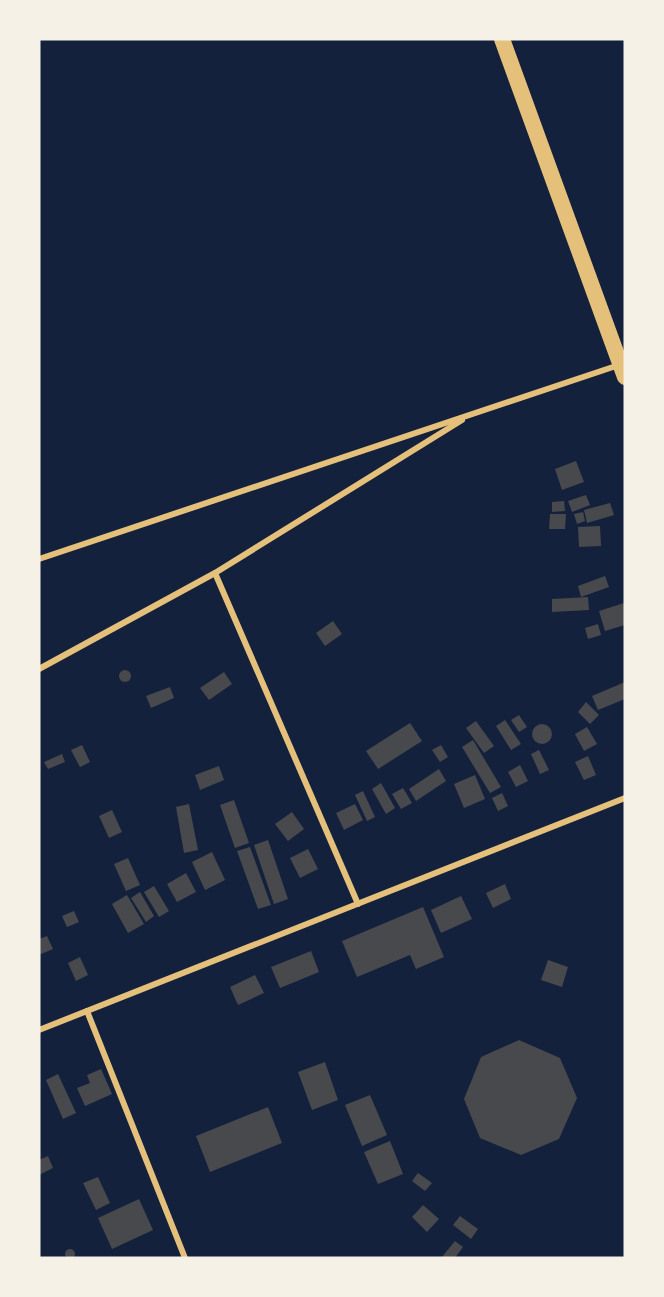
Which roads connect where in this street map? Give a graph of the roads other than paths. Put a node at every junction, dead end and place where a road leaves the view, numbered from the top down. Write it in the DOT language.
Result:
graph roads {
  1 [pos="502,39"];
  2 [pos="623,371"];
  3 [pos="471,414"];
  4 [pos="39,559"];
  5 [pos="215,573"];
  6 [pos="39,669"];
  7 [pos="625,798"];
  8 [pos="358,904"];
  9 [pos="87,1011"];
  10 [pos="39,1030"];
  11 [pos="186,1258"];
  1 -- 2 [label="highway"];
  2 -- 3 [label="street"];
  3 -- 4 [label="street"];
  3 -- 5 [label="street"];
  5 -- 6 [label="street"];
  5 -- 8 [label="street"];
  7 -- 8 [label="street"];
  8 -- 9 [label="street"];
  9 -- 10 [label="street"];
  9 -- 11 [label="street"];
}
